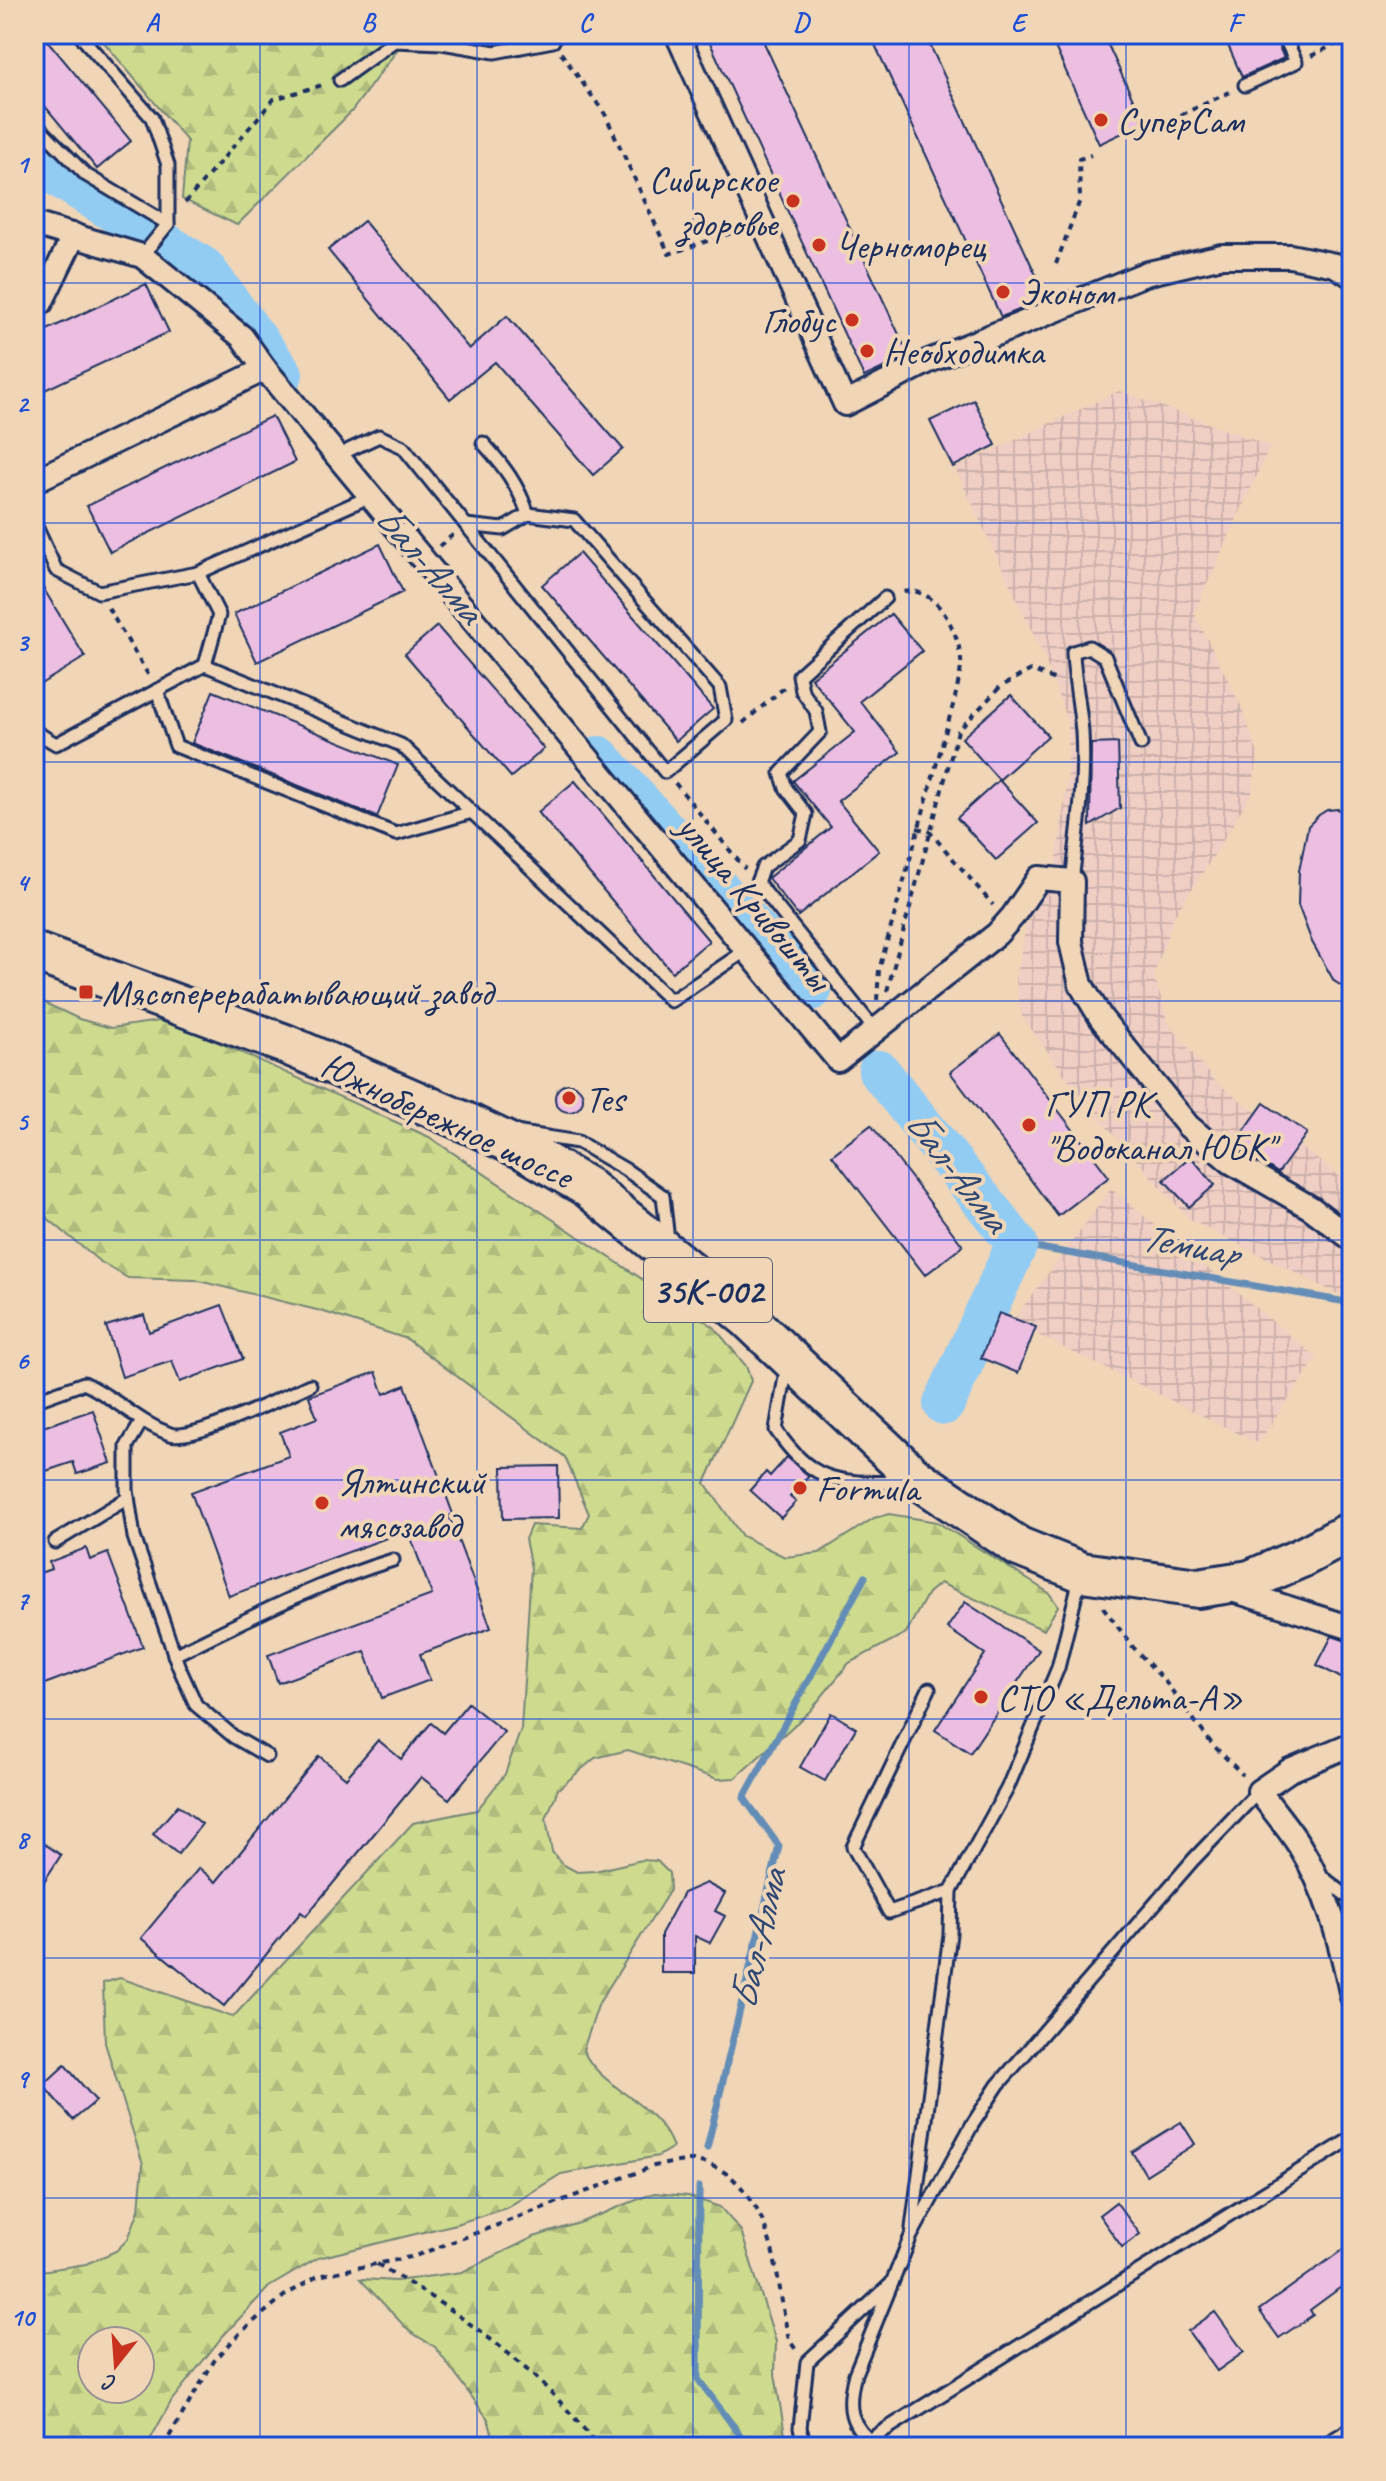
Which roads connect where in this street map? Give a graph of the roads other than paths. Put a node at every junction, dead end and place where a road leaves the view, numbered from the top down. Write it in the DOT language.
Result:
graph roads {
  1 [pos="79,34"];
  2 [pos="677,34"];
  3 [pos="1283,34"];
  4 [pos="554,37"];
  5 [pos="340,80"];
  6 [pos="1245,85"];
  7 [pos="34,122"];
  8 [pos="34,224"];
  9 [pos="168,224"];
  10 [pos="74,235"];
  11 [pos="143,256"];
  12 [pos="1352,276"];
  13 [pos="34,308"];
  14 [pos="265,369"];
  15 [pos="483,443"];
  16 [pos="344,454"];
  17 [pos="34,481"];
  18 [pos="371,496"];
  19 [pos="528,514"];
  20 [pos="34,522"];
  21 [pos="466,525"];
  22 [pos="198,573"];
  23 [pos="885,598"];
  24 [pos="205,665"];
  25 [pos="157,690"];
  26 [pos="34,731"];
  27 [pos="1141,744"];
  28 [pos="472,812"];
  29 [pos="1072,881"];
  30 [pos="748,949"];
  31 [pos="34,955"];
  32 [pos="882,1025"];
  33 [pos="1352,1239"];
  34 [pos="787,1365"];
  35 [pos="310,1385"];
  36 [pos="34,1401"];
  37 [pos="142,1421"];
  38 [pos="916,1484"];
  39 [pos="128,1498"];
  40 [pos="1352,1531"];
  41 [pos="55,1542"];
  42 [pos="1352,1543"];
  43 [pos="393,1560"];
  44 [pos="1080,1577"];
  45 [pos="1232,1590"];
  46 [pos="1352,1628"];
  47 [pos="174,1655"];
  48 [pos="929,1689"];
  49 [pos="1352,1744"];
  50 [pos="267,1756"];
  51 [pos="1259,1791"];
  52 [pos="1313,1870"];
  53 [pos="951,1891"];
  54 [pos="1352,1900"];
  55 [pos="1352,1997"];
  56 [pos="1352,2138"];
  57 [pos="911,2236"];
  58 [pos="894,2280"];
  59 [pos="1352,2428"];
  60 [pos="873,2444"];
  61 [pos="806,2447"];
  62 [pos="1320,2447"];
  1 -- 9 [label="lane"];
  2 -- 12 [label="street"];
  3 -- 6 [label="lane"];
  4 -- 5 [label="lane"];
  7 -- 9 [label="lane"];
  8 -- 10 [label="street, улица Кривошты"];
  9 -- 11 [label="lane"];
  10 -- 11 [label="street, улица Кривошты"];
  10 -- 13 [label="street"];
  11 -- 14 [label="street, улица Кривошты"];
  14 -- 16 [label="street, улица Кривошты"];
  14 -- 17 [label="street"];
  15 -- 19 [label="lane"];
  16 -- 18 [label="street, улица Кривошты"];
  16 -- 21 [label="lane"];
  18 -- 22 [label="lane"];
  18 -- 30 [label="street, улица Кривошты"];
  19 -- 21 [label="lane"];
  19 -- 21 [label="lane"];
  20 -- 22 [label="lane"];
  22 -- 24 [label="lane"];
  23 -- 32 [label="lane"];
  24 -- 25 [label="lane"];
  24 -- 28 [label="lane"];
  25 -- 26 [label="lane"];
  25 -- 28 [label="lane"];
  27 -- 29 [label="lane"];
  28 -- 30 [label="lane"];
  29 -- 32 [label="street, улица Кривошты"];
  29 -- 33 [label="street"];
  30 -- 32 [label="street, улица Кривошты"];
  31 -- 34 [label="highway, Южнобережное шоссе / 35К-002"];
  31 -- 40 [label="highway, Южнобережное шоссе / 35К-002"];
  34 -- 38 [label="highway, Южнобережное шоссе / 35К-002"];
  34 -- 38 [label="lane"];
  35 -- 37 [label="lane"];
  36 -- 37 [label="lane"];
  37 -- 39 [label="lane"];
  38 -- 44 [label="highway, Южнобережное шоссе / 35К-002"];
  39 -- 41 [label="lane"];
  39 -- 47 [label="lane"];
  42 -- 45 [label="highway, Южнобережное шоссе / 35К-002"];
  43 -- 47 [label="lane"];
  44 -- 45 [label="highway, Южнобережное шоссе / 35К-002"];
  44 -- 53 [label="lane"];
  45 -- 46 [label="street"];
  47 -- 50 [label="lane"];
  48 -- 53 [label="lane"];
  49 -- 51 [label="street"];
  51 -- 52 [label="street"];
  51 -- 57 [label="lane"];
  52 -- 54 [label="lane"];
  52 -- 55 [label="street"];
  53 -- 57 [label="lane"];
  56 -- 60 [label="lane"];
  57 -- 58 [label="lane"];
  58 -- 60 [label="lane"];
  58 -- 61 [label="lane"];
  59 -- 62 [label="lane"];
}
